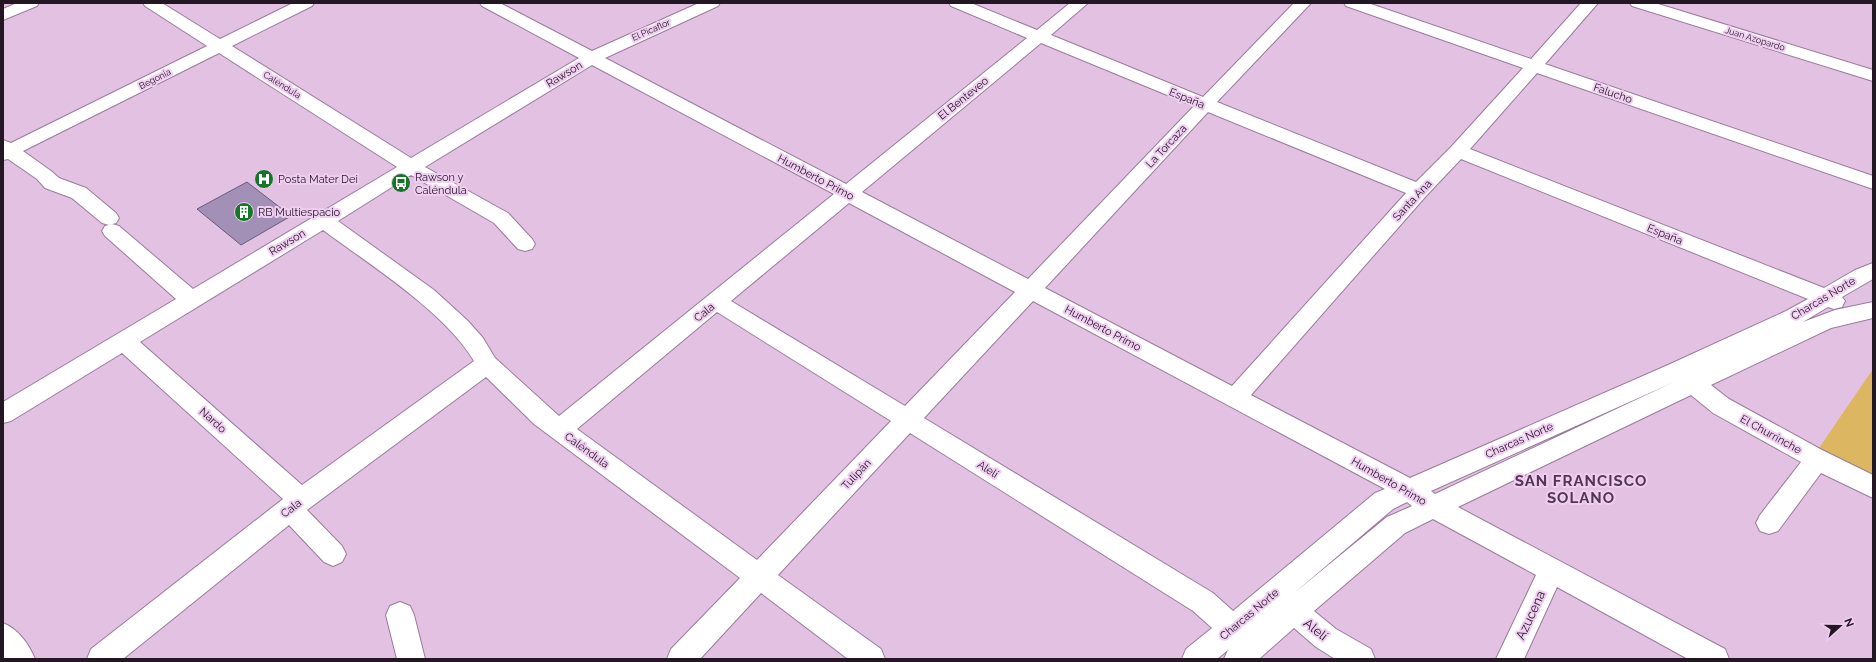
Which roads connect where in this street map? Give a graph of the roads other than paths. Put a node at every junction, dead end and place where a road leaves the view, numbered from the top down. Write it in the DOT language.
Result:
graph roads {
  1 [pos="31,3"];
  2 [pos="151,3"];
  3 [pos="306,3"];
  4 [pos="488,3"];
  5 [pos="712,3"];
  6 [pos="957,3"];
  7 [pos="1080,3"];
  8 [pos="1303,3"];
  9 [pos="1352,3"];
  10 [pos="1590,3"];
  11 [pos="1638,3"];
  12 [pos="3,15"];
  13 [pos="1038,37"];
  14 [pos="220,46"];
  15 [pos="591,58"];
  16 [pos="1534,66"];
  17 [pos="1873,76"];
  18 [pos="1205,105"];
  19 [pos="5,151"];
  20 [pos="1458,151"];
  21 [pos="412,167"];
  22 [pos="1873,183"];
  23 [pos="1419,191"];
  24 [pos="847,193"];
  25 [pos="323,220"];
  26 [pos="525,244"];
  27 [pos="1873,270"];
  28 [pos="1031,290"];
  29 [pos="1824,297"];
  30 [pos="192,300"];
  31 [pos="717,302"];
  32 [pos="1870,313"];
  33 [pos="124,340"];
  34 [pos="487,364"];
  35 [pos="1684,378"];
  36 [pos="1235,398"];
  37 [pos="3,414"];
  38 [pos="907,419"];
  39 [pos="559,430"];
  40 [pos="1817,459"];
  41 [pos="1873,486"];
  42 [pos="1408,489"];
  43 [pos="295,505"];
  44 [pos="1434,507"];
  45 [pos="1769,523"];
  46 [pos="333,554"];
  47 [pos="1551,571"];
  48 [pos="760,576"];
  49 [pos="1284,602"];
  50 [pos="400,615"];
  51 [pos="1233,628"];
  52 [pos="3,636"];
  53 [pos="1245,653"];
  54 [pos="21,659"];
  55 [pos="101,659"];
  56 [pos="411,659"];
  57 [pos="681,659"];
  58 [pos="871,659"];
  59 [pos="1196,659"];
  60 [pos="1361,659"];
  61 [pos="1510,659"];
  62 [pos="1715,659"];
  1 -- 12 [label="street"];
  2 -- 14 [label="street, Caléndula"];
  3 -- 14 [label="street, Begonia"];
  4 -- 15 [label="street, Humberto Primo"];
  5 -- 15 [label="street, El Picaflor"];
  6 -- 13 [label="street, España"];
  7 -- 13 [label="street, El Benteveo"];
  8 -- 18 [label="street, La Torcaza"];
  9 -- 16 [label="street, Falucho"];
  10 -- 16 [label="street, Santa Ana"];
  11 -- 17 [label="street, Juan Azopardo"];
  13 -- 18 [label="street, España"];
  13 -- 24 [label="street, El Benteveo"];
  14 -- 19 [label="street, Begonia"];
  14 -- 21 [label="street, Caléndula"];
  15 -- 21 [label="street, Rawson"];
  15 -- 24 [label="street, Humberto Primo"];
  16 -- 20 [label="street, Santa Ana"];
  16 -- 22 [label="street, Falucho"];
  18 -- 23 [label="street, España"];
  18 -- 28 [label="street, La Torcaza"];
  19 -- 30 [label="street"];
  20 -- 23 [label="street, Santa Ana"];
  20 -- 29 [label="street, España"];
  21 -- 25 [label="street, Rawson"];
  21 -- 26 [label="street, Caléndula"];
  23 -- 36 [label="street, Santa Ana"];
  24 -- 28 [label="street, Humberto Primo"];
  24 -- 31 [label="street, Cala"];
  25 -- 30 [label="street, Rawson"];
  25 -- 34 [label="street, Caléndula"];
  27 -- 29 [label="street, Charcas Norte"];
  28 -- 36 [label="street, Humberto Primo"];
  28 -- 38 [label="street, Tulipán"];
  29 -- 32 [label="street, España"];
  29 -- 35 [label="street, Charcas Norte"];
  30 -- 33 [label="street, Rawson"];
  31 -- 38 [label="street, Alelí"];
  31 -- 39 [label="street, Cala"];
  32 -- 35 [label="street, Charcas Norte"];
  33 -- 37 [label="street, Rawson"];
  33 -- 43 [label="street, Nardo"];
  34 -- 39 [label="street, Caléndula"];
  34 -- 43 [label="street, Cala"];
  35 -- 40 [label="street, El Churrinche"];
  35 -- 42 [label="street, Charcas Norte"];
  35 -- 44 [label="street, Charcas Norte"];
  36 -- 42 [label="street, Humberto Primo"];
  38 -- 48 [label="street, Tulipán"];
  38 -- 51 [label="street, Alelí"];
  39 -- 48 [label="street, Caléndula"];
  40 -- 41 [label="street, El Churrinche"];
  40 -- 45 [label="street"];
  42 -- 44 [label="street, Humberto Primo"];
  42 -- 49 [label="street, Charcas Norte"];
  43 -- 46 [label="street, Nardo"];
  43 -- 55 [label="street, Cala"];
  44 -- 47 [label="street, Humberto Primo"];
  44 -- 49 [label="street, Charcas Norte"];
  47 -- 61 [label="street, Azucena"];
  47 -- 62 [label="street, Humberto Primo"];
  48 -- 57 [label="street, Tulipán"];
  48 -- 58 [label="street, Caléndula"];
  49 -- 51 [label="street, Charcas Norte"];
  49 -- 53 [label="street, Charcas Norte"];
  49 -- 60 [label="street, Alelí"];
  50 -- 56 [label="street"];
  51 -- 53 [label="street, Alelí"];
  51 -- 59 [label="street, Charcas Norte"];
  52 -- 54 [label="street"];
}
